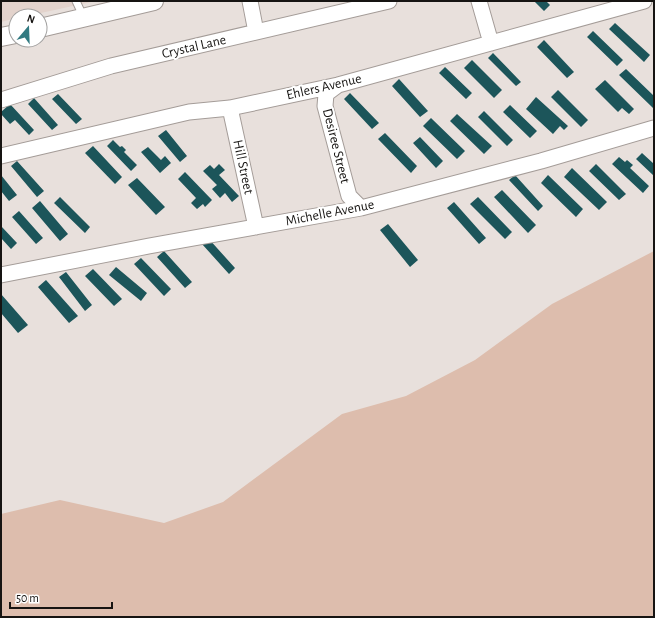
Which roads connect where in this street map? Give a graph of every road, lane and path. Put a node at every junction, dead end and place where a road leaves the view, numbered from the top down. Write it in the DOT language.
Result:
graph roads {
  1 [pos="76,1"];
  2 [pos="154,1"];
  3 [pos="250,1"];
  4 [pos="389,1"];
  5 [pos="479,1"];
  6 [pos="644,1"];
  7 [pos="84,18"];
  8 [pos="48,26"];
  9 [pos="256,32"];
  10 [pos="491,43"];
  11 [pos="338,85"];
  12 [pos="1,100"];
  13 [pos="230,108"];
  14 [pos="654,128"];
  15 [pos="1,156"];
  16 [pos="361,208"];
  17 [pos="256,227"];
  18 [pos="1,275"];
  1 -- 7 [label="lane"];
  2 -- 7 [label="street"];
  3 -- 9 [label="street"];
  4 -- 9 [label="street, Crystal Lane"];
  5 -- 10 [label="street"];
  6 -- 10 [label="street, Ehlers Avenue"];
  7 -- 8 [label="street"];
  9 -- 12 [label="street, Crystal Lane"];
  10 -- 11 [label="street, Ehlers Avenue"];
  11 -- 13 [label="street, Ehlers Avenue"];
  11 -- 16 [label="street, Desiree Street"];
  13 -- 15 [label="street, Ehlers Avenue"];
  13 -- 17 [label="street, Hill Street"];
  14 -- 16 [label="street, Michelle Avenue"];
  16 -- 17 [label="street, Michelle Avenue"];
  17 -- 18 [label="street, Michelle Avenue"];
}
